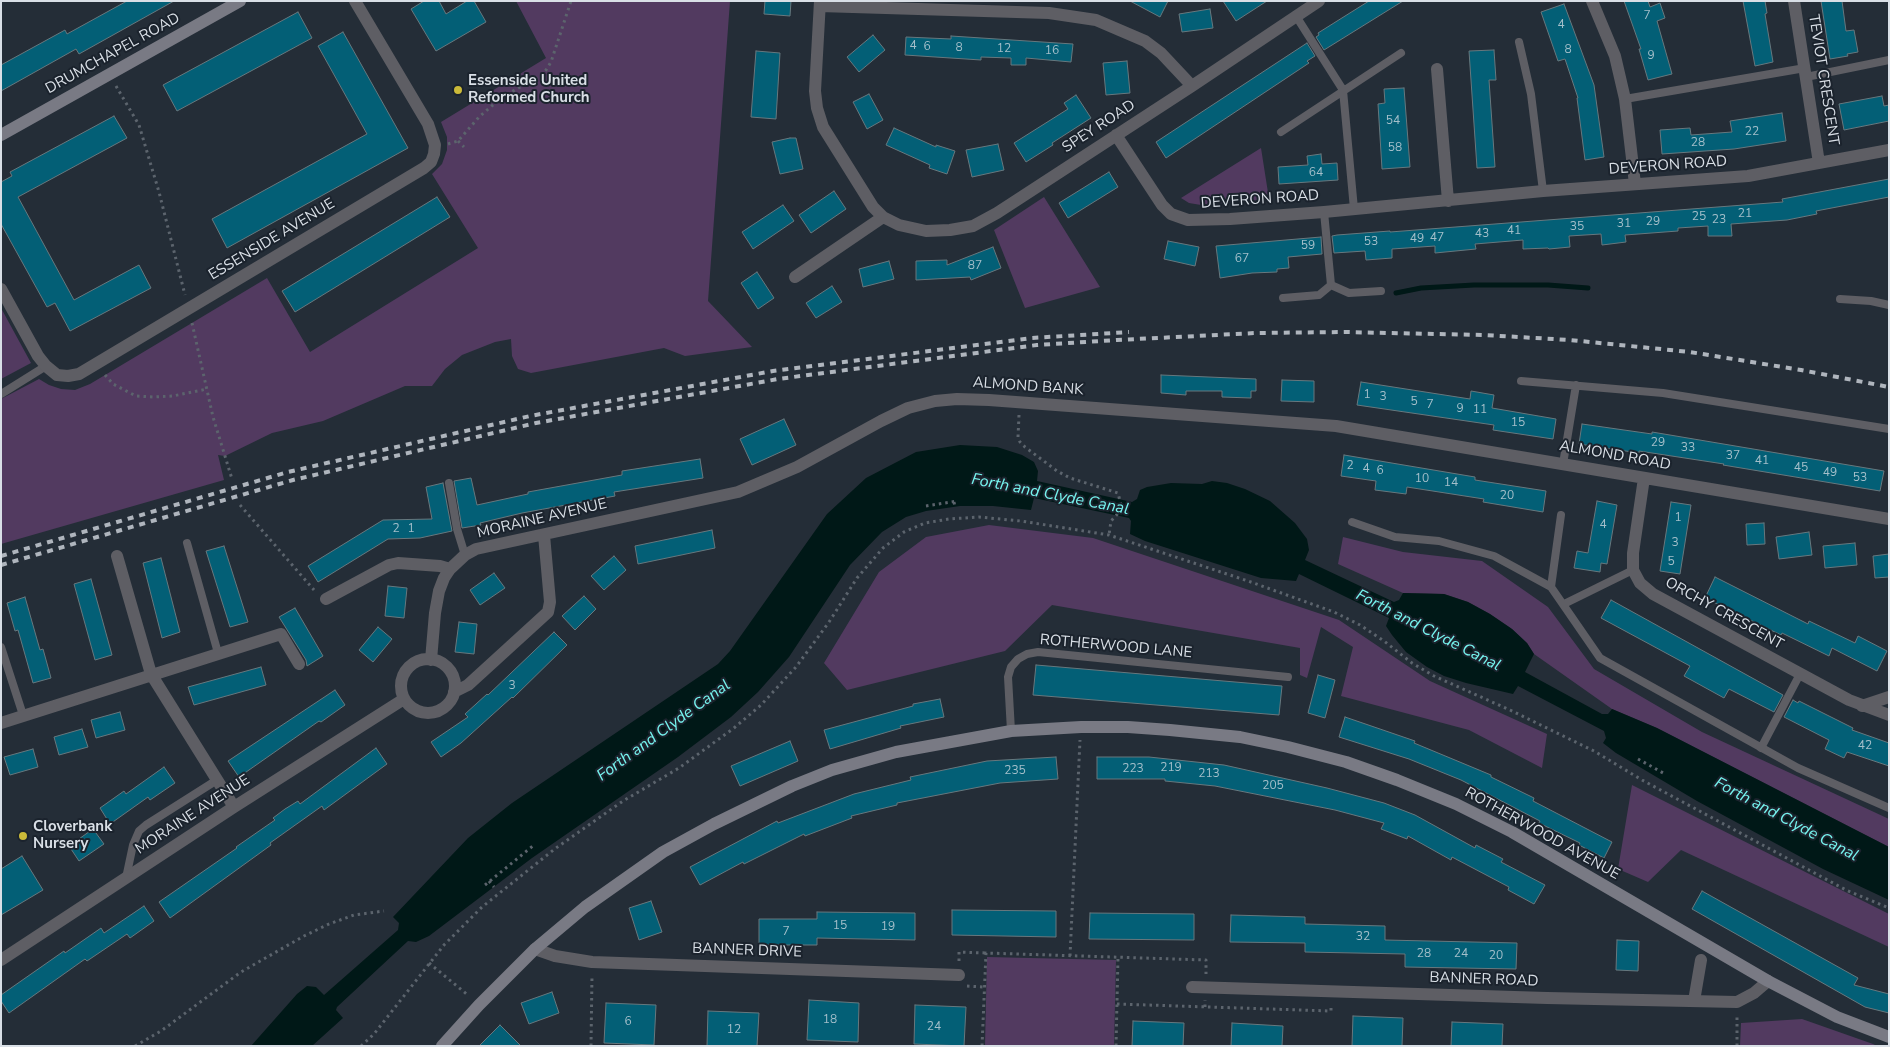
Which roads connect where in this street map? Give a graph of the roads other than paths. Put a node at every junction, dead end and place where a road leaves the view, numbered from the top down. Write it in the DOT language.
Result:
graph roads {
  1 [pos="240,1"];
  2 [pos="355,1"];
  3 [pos="1318,1"];
  4 [pos="1592,1"];
  5 [pos="1794,1"];
  6 [pos="820,4"];
  7 [pos="908,5"];
  8 [pos="1296,16"];
  9 [pos="1519,42"];
  10 [pos="1401,53"];
  11 [pos="1889,60"];
  12 [pos="1437,69"];
  13 [pos="1805,72"];
  14 [pos="1192,86"];
  15 [pos="1343,90"];
  16 [pos="1625,99"];
  17 [pos="1281,132"];
  18 [pos="1,135"];
  19 [pos="1116,135"];
  20 [pos="1889,150"];
  21 [pos="1819,163"];
  22 [pos="1635,184"];
  23 [pos="1542,191"];
  24 [pos="1448,201"];
  25 [pos="1354,209"];
  26 [pos="1324,212"];
  27 [pos="883,216"];
  28 [pos="795,277"];
  29 [pos="1331,285"];
  30 [pos="1,289"];
  31 [pos="1381,292"];
  32 [pos="1283,298"];
  33 [pos="1840,299"];
  34 [pos="1889,305"];
  35 [pos="46,366"];
  36 [pos="1521,382"];
  37 [pos="1576,385"];
  38 [pos="1,394"];
  39 [pos="1336,426"];
  40 [pos="1889,429"];
  41 [pos="1563,464"];
  42 [pos="1644,478"];
  43 [pos="449,482"];
  44 [pos="738,492"];
  45 [pos="1561,515"];
  46 [pos="1889,515"];
  47 [pos="1888,519"];
  48 [pos="1352,522"];
  49 [pos="544,535"];
  50 [pos="186,543"];
  51 [pos="465,555"];
  52 [pos="117,556"];
  53 [pos="450,569"];
  54 [pos="1633,570"];
  55 [pos="1551,587"];
  56 [pos="326,599"];
  57 [pos="1564,604"];
  58 [pos="1,647"];
  59 [pos="218,653"];
  60 [pos="430,660"];
  61 [pos="299,664"];
  62 [pos="151,674"];
  63 [pos="1800,674"];
  64 [pos="1288,677"];
  65 [pos="454,692"];
  66 [pos="1889,697"];
  67 [pos="404,698"];
  68 [pos="1862,706"];
  69 [pos="23,715"];
  70 [pos="1889,715"];
  71 [pos="1,722"];
  72 [pos="1012,731"];
  73 [pos="1761,748"];
  74 [pos="217,780"];
  75 [pos="234,807"];
  76 [pos="1889,808"];
  77 [pos="126,878"];
  78 [pos="535,949"];
  79 [pos="1,960"];
  80 [pos="1701,960"];
  81 [pos="959,975"];
  82 [pos="1768,981"];
  83 [pos="1192,986"];
  84 [pos="1694,1001"];
  85 [pos="1889,1037"];
  86 [pos="442,1046"];
  1 -- 18 [label="street, DRUMCHAPEL ROAD"];
  2 -- 35 [label="street, ESSENSIDE AVENUE"];
  3 -- 8 [label="street, SPEY ROAD"];
  4 -- 16 [label="street"];
  5 -- 13 [label="street, TEVIOT CRESCENT"];
  6 -- 7 [label="street"];
  6 -- 27 [label="street, SPEY ROAD"];
  7 -- 14 [label="street"];
  8 -- 14 [label="street, SPEY ROAD"];
  8 -- 15 [label="lane"];
  9 -- 23 [label="lane"];
  10 -- 15 [label="lane"];
  11 -- 13 [label="lane"];
  12 -- 24 [label="street"];
  13 -- 16 [label="lane"];
  13 -- 21 [label="street, TEVIOT CRESCENT"];
  14 -- 19 [label="street, SPEY ROAD"];
  15 -- 17 [label="lane"];
  15 -- 25 [label="lane"];
  16 -- 22 [label="street"];
  19 -- 26 [label="street, DEVERON ROAD"];
  19 -- 27 [label="street, SPEY ROAD"];
  20 -- 21 [label="street, DEVERON ROAD"];
  21 -- 22 [label="street, DEVERON ROAD"];
  22 -- 23 [label="street, DEVERON ROAD"];
  23 -- 24 [label="street, DEVERON ROAD"];
  24 -- 25 [label="street, DEVERON ROAD"];
  25 -- 26 [label="street, DEVERON ROAD"];
  26 -- 29 [label="lane"];
  27 -- 28 [label="street"];
  29 -- 31 [label="lane"];
  29 -- 32 [label="lane"];
  30 -- 35 [label="street"];
  33 -- 34 [label="lane"];
  35 -- 38 [label="lane"];
  36 -- 37 [label="lane"];
  37 -- 40 [label="lane"];
  37 -- 41 [label="lane"];
  39 -- 41 [label="street, ALMOND ROAD"];
  39 -- 44 [label="street, ALMOND BANK"];
  41 -- 42 [label="street, ALMOND ROAD"];
  42 -- 47 [label="street, ALMOND ROAD"];
  42 -- 54 [label="street"];
  43 -- 51 [label="lane"];
  44 -- 49 [label="street, MORAINE AVENUE"];
  45 -- 55 [label="lane"];
  46 -- 47 [label="lane"];
  48 -- 55 [label="lane"];
  49 -- 51 [label="street, MORAINE AVENUE"];
  49 -- 65 [label="street"];
  50 -- 59 [label="lane"];
  51 -- 53 [label="street, MORAINE AVENUE"];
  52 -- 62 [label="street"];
  53 -- 56 [label="street"];
  53 -- 60 [label="street, MORAINE AVENUE"];
  54 -- 57 [label="lane"];
  54 -- 63 [label="street, ORCHY CRESCENT"];
  55 -- 57 [label="lane"];
  57 -- 73 [label="lane"];
  58 -- 69 [label="lane"];
  59 -- 61 [label="street"];
  59 -- 62 [label="street"];
  60 -- 65 [label="street"];
  60 -- 67 [label="street"];
  62 -- 69 [label="street"];
  62 -- 74 [label="street"];
  63 -- 68 [label="street, ORCHY CRESCENT"];
  63 -- 73 [label="lane"];
  64 -- 72 [label="lane, ROTHERWOOD LANE"];
  65 -- 67 [label="street"];
  66 -- 68 [label="street"];
  67 -- 75 [label="street, MORAINE AVENUE"];
  68 -- 70 [label="street, ORCHY CRESCENT"];
  69 -- 71 [label="street"];
  72 -- 78 [label="street, ROTHERWOOD AVENUE"];
  72 -- 82 [label="street, ROTHERWOOD AVENUE"];
  73 -- 76 [label="lane"];
  74 -- 75 [label="street"];
  74 -- 77 [label="lane"];
  75 -- 77 [label="street, MORAINE AVENUE"];
  77 -- 79 [label="street, MORAINE AVENUE"];
  78 -- 81 [label="street, BANNER DRIVE"];
  78 -- 86 [label="street, ROTHERWOOD AVENUE"];
  80 -- 84 [label="street"];
  82 -- 84 [label="street, BANNER ROAD"];
  82 -- 85 [label="street, ROTHERWOOD AVENUE"];
  83 -- 84 [label="street, BANNER ROAD"];
}
